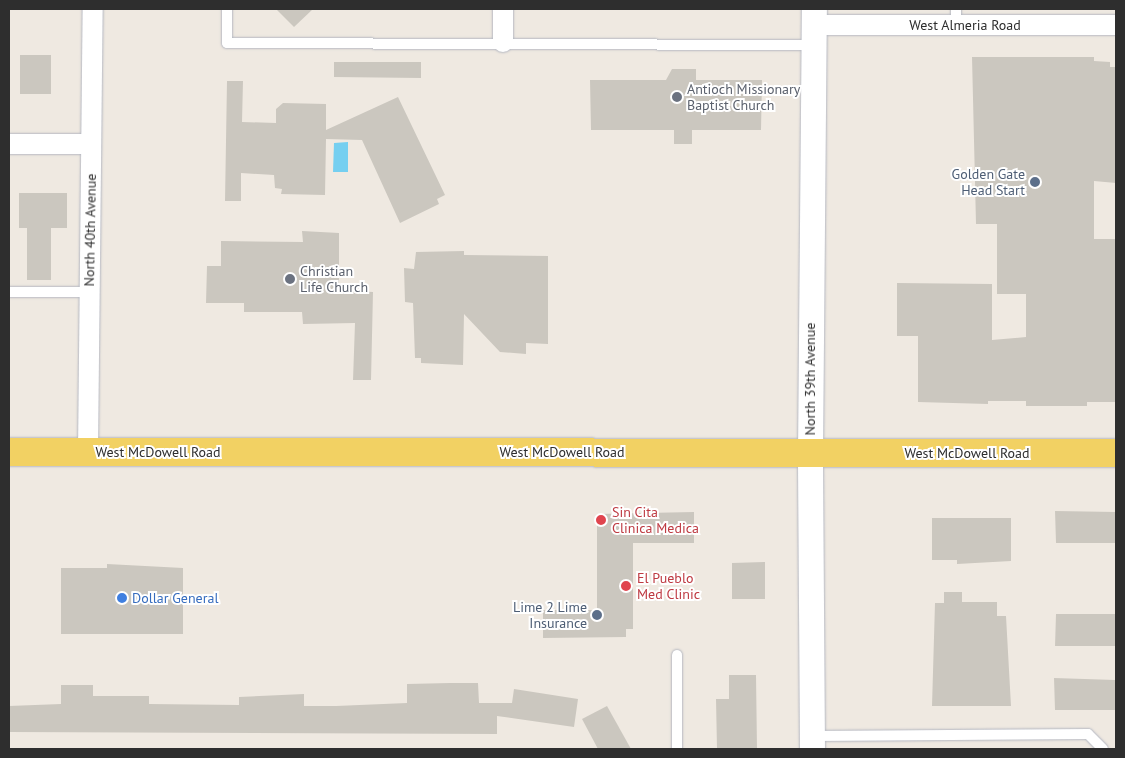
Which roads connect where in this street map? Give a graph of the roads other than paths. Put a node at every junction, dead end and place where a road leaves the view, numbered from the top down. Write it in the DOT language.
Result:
graph roads {
  1 [pos="93,9"];
  2 [pos="227,9"];
  3 [pos="503,9"];
  4 [pos="956,17"];
  5 [pos="1079,17"];
  6 [pos="1116,25"];
  7 [pos="814,26"];
  8 [pos="503,42"];
  9 [pos="9,144"];
  10 [pos="91,144"];
  11 [pos="9,292"];
  12 [pos="90,292"];
  13 [pos="9,452"];
  14 [pos="88,452"];
  15 [pos="810,453"];
  16 [pos="1116,453"];
  17 [pos="677,655"];
  18 [pos="812,743"];
  19 [pos="677,749"];
  20 [pos="1103,749"];
  1 -- 10 [label="street, North 40th Avenue"];
  2 -- 8 [label="lane"];
  3 -- 8 [label="street"];
  4 -- 5 [label="street, West Almeria Road"];
  4 -- 7 [label="street, West Almeria Road"];
  5 -- 6 [label="street, West Almeria Road"];
  7 -- 8 [label="lane"];
  7 -- 15 [label="street, North 39th Avenue"];
  9 -- 10 [label="street"];
  10 -- 12 [label="street, North 40th Avenue"];
  11 -- 12 [label="lane"];
  12 -- 14 [label="street, North 40th Avenue"];
  13 -- 14 [label="main road, West McDowell Road"];
  14 -- 15 [label="main road, West McDowell Road"];
  15 -- 16 [label="main road, West McDowell Road"];
  15 -- 18 [label="street, North 39th Avenue"];
  17 -- 19 [label="lane"];
  18 -- 20 [label="lane"];
}
